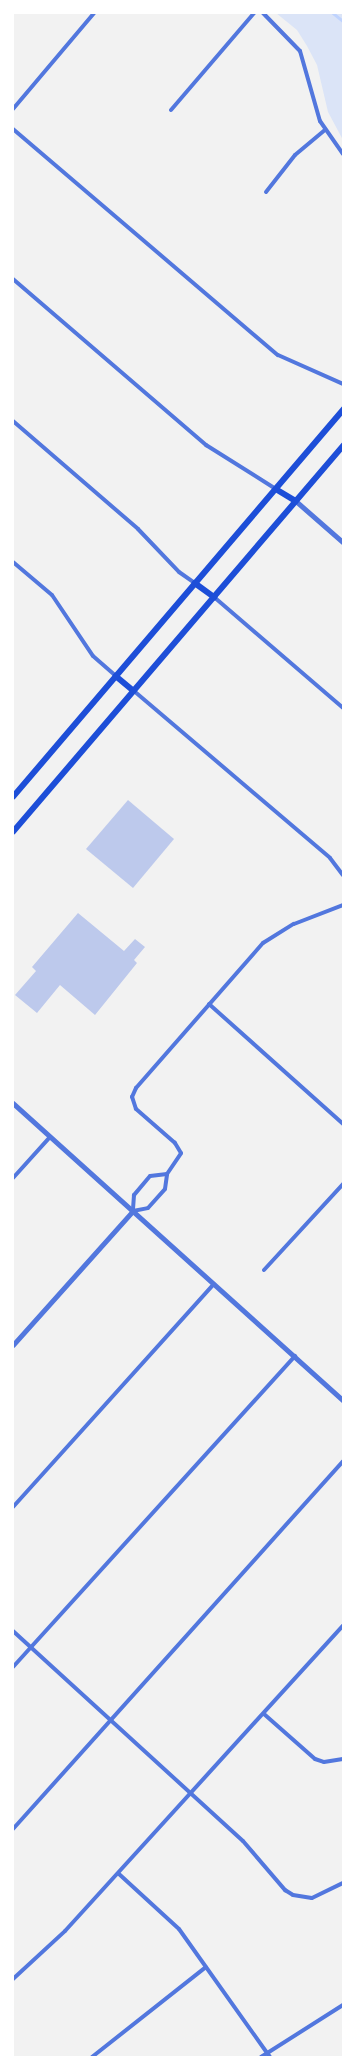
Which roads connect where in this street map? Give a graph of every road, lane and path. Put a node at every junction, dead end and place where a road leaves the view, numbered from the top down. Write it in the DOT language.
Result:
graph roads {
  1 [pos="94,13"];
  2 [pos="254,13"];
  3 [pos="263,13"];
  4 [pos="13,109"];
  5 [pos="171,110"];
  6 [pos="13,129"];
  7 [pos="325,130"];
  8 [pos="343,154"];
  9 [pos="266,192"];
  10 [pos="13,279"];
  11 [pos="343,384"];
  12 [pos="343,410"];
  13 [pos="13,421"];
  14 [pos="343,446"];
  15 [pos="276,489"];
  16 [pos="296,501"];
  17 [pos="343,542"];
  18 [pos="13,562"];
  19 [pos="196,583"];
  20 [pos="214,597"];
  21 [pos="116,676"];
  22 [pos="134,691"];
  23 [pos="343,708"];
  24 [pos="13,797"];
  25 [pos="13,831"];
  26 [pos="343,875"];
  27 [pos="343,905"];
  28 [pos="209,1004"];
  29 [pos="13,1103"];
  30 [pos="343,1124"];
  31 [pos="50,1137"];
  32 [pos="167,1174"];
  33 [pos="13,1178"];
  34 [pos="343,1184"];
  35 [pos="133,1211"];
  36 [pos="264,1270"];
  37 [pos="214,1284"];
  38 [pos="13,1345"];
  39 [pos="295,1356"];
  40 [pos="343,1400"];
  41 [pos="343,1461"];
  42 [pos="13,1507"];
  43 [pos="343,1625"];
  44 [pos="13,1632"];
  45 [pos="30,1647"];
  46 [pos="13,1667"];
  47 [pos="264,1714"];
  48 [pos="111,1720"];
  49 [pos="343,1759"];
  50 [pos="190,1795"];
  51 [pos="13,1829"];
  52 [pos="118,1874"];
  53 [pos="343,1883"];
  54 [pos="206,1966"];
  55 [pos="13,1979"];
  56 [pos="343,2005"];
  57 [pos="267,2052"];
  58 [pos="92,2057"];
  59 [pos="261,2057"];
  60 [pos="270,2057"];
  1 -- 4 [label="street"];
  2 -- 5 [label="street"];
  3 -- 7 [label="street"];
  6 -- 11 [label="street"];
  7 -- 8 [label="street"];
  7 -- 9 [label="street"];
  10 -- 15 [label="street"];
  12 -- 15 [label="main road"];
  13 -- 19 [label="street"];
  14 -- 16 [label="main road"];
  15 -- 16 [label="main road"];
  15 -- 19 [label="main road"];
  16 -- 17 [label="street"];
  16 -- 20 [label="main road"];
  18 -- 21 [label="street"];
  19 -- 20 [label="main road"];
  19 -- 21 [label="main road"];
  20 -- 22 [label="main road"];
  20 -- 23 [label="street"];
  21 -- 22 [label="main road"];
  21 -- 24 [label="main road"];
  22 -- 25 [label="main road"];
  22 -- 26 [label="street"];
  27 -- 28 [label="street"];
  28 -- 30 [label="street"];
  28 -- 32 [label="street"];
  29 -- 31 [label="street"];
  31 -- 33 [label="street"];
  31 -- 35 [label="street"];
  32 -- 35 [label="street"];
  32 -- 35 [label="street"];
  34 -- 36 [label="street"];
  35 -- 37 [label="street"];
  35 -- 38 [label="street"];
  37 -- 39 [label="street"];
  37 -- 42 [label="street"];
  39 -- 40 [label="street"];
  39 -- 45 [label="street"];
  41 -- 48 [label="street"];
  43 -- 47 [label="street"];
  44 -- 45 [label="street"];
  45 -- 46 [label="street"];
  45 -- 48 [label="street"];
  47 -- 49 [label="street"];
  47 -- 50 [label="street"];
  48 -- 50 [label="street"];
  48 -- 51 [label="street"];
  50 -- 52 [label="street"];
  50 -- 53 [label="street"];
  52 -- 54 [label="street"];
  52 -- 55 [label="street"];
  54 -- 57 [label="street"];
  54 -- 58 [label="street"];
  56 -- 57 [label="street"];
  57 -- 59 [label="street"];
  57 -- 60 [label="street"];
}
